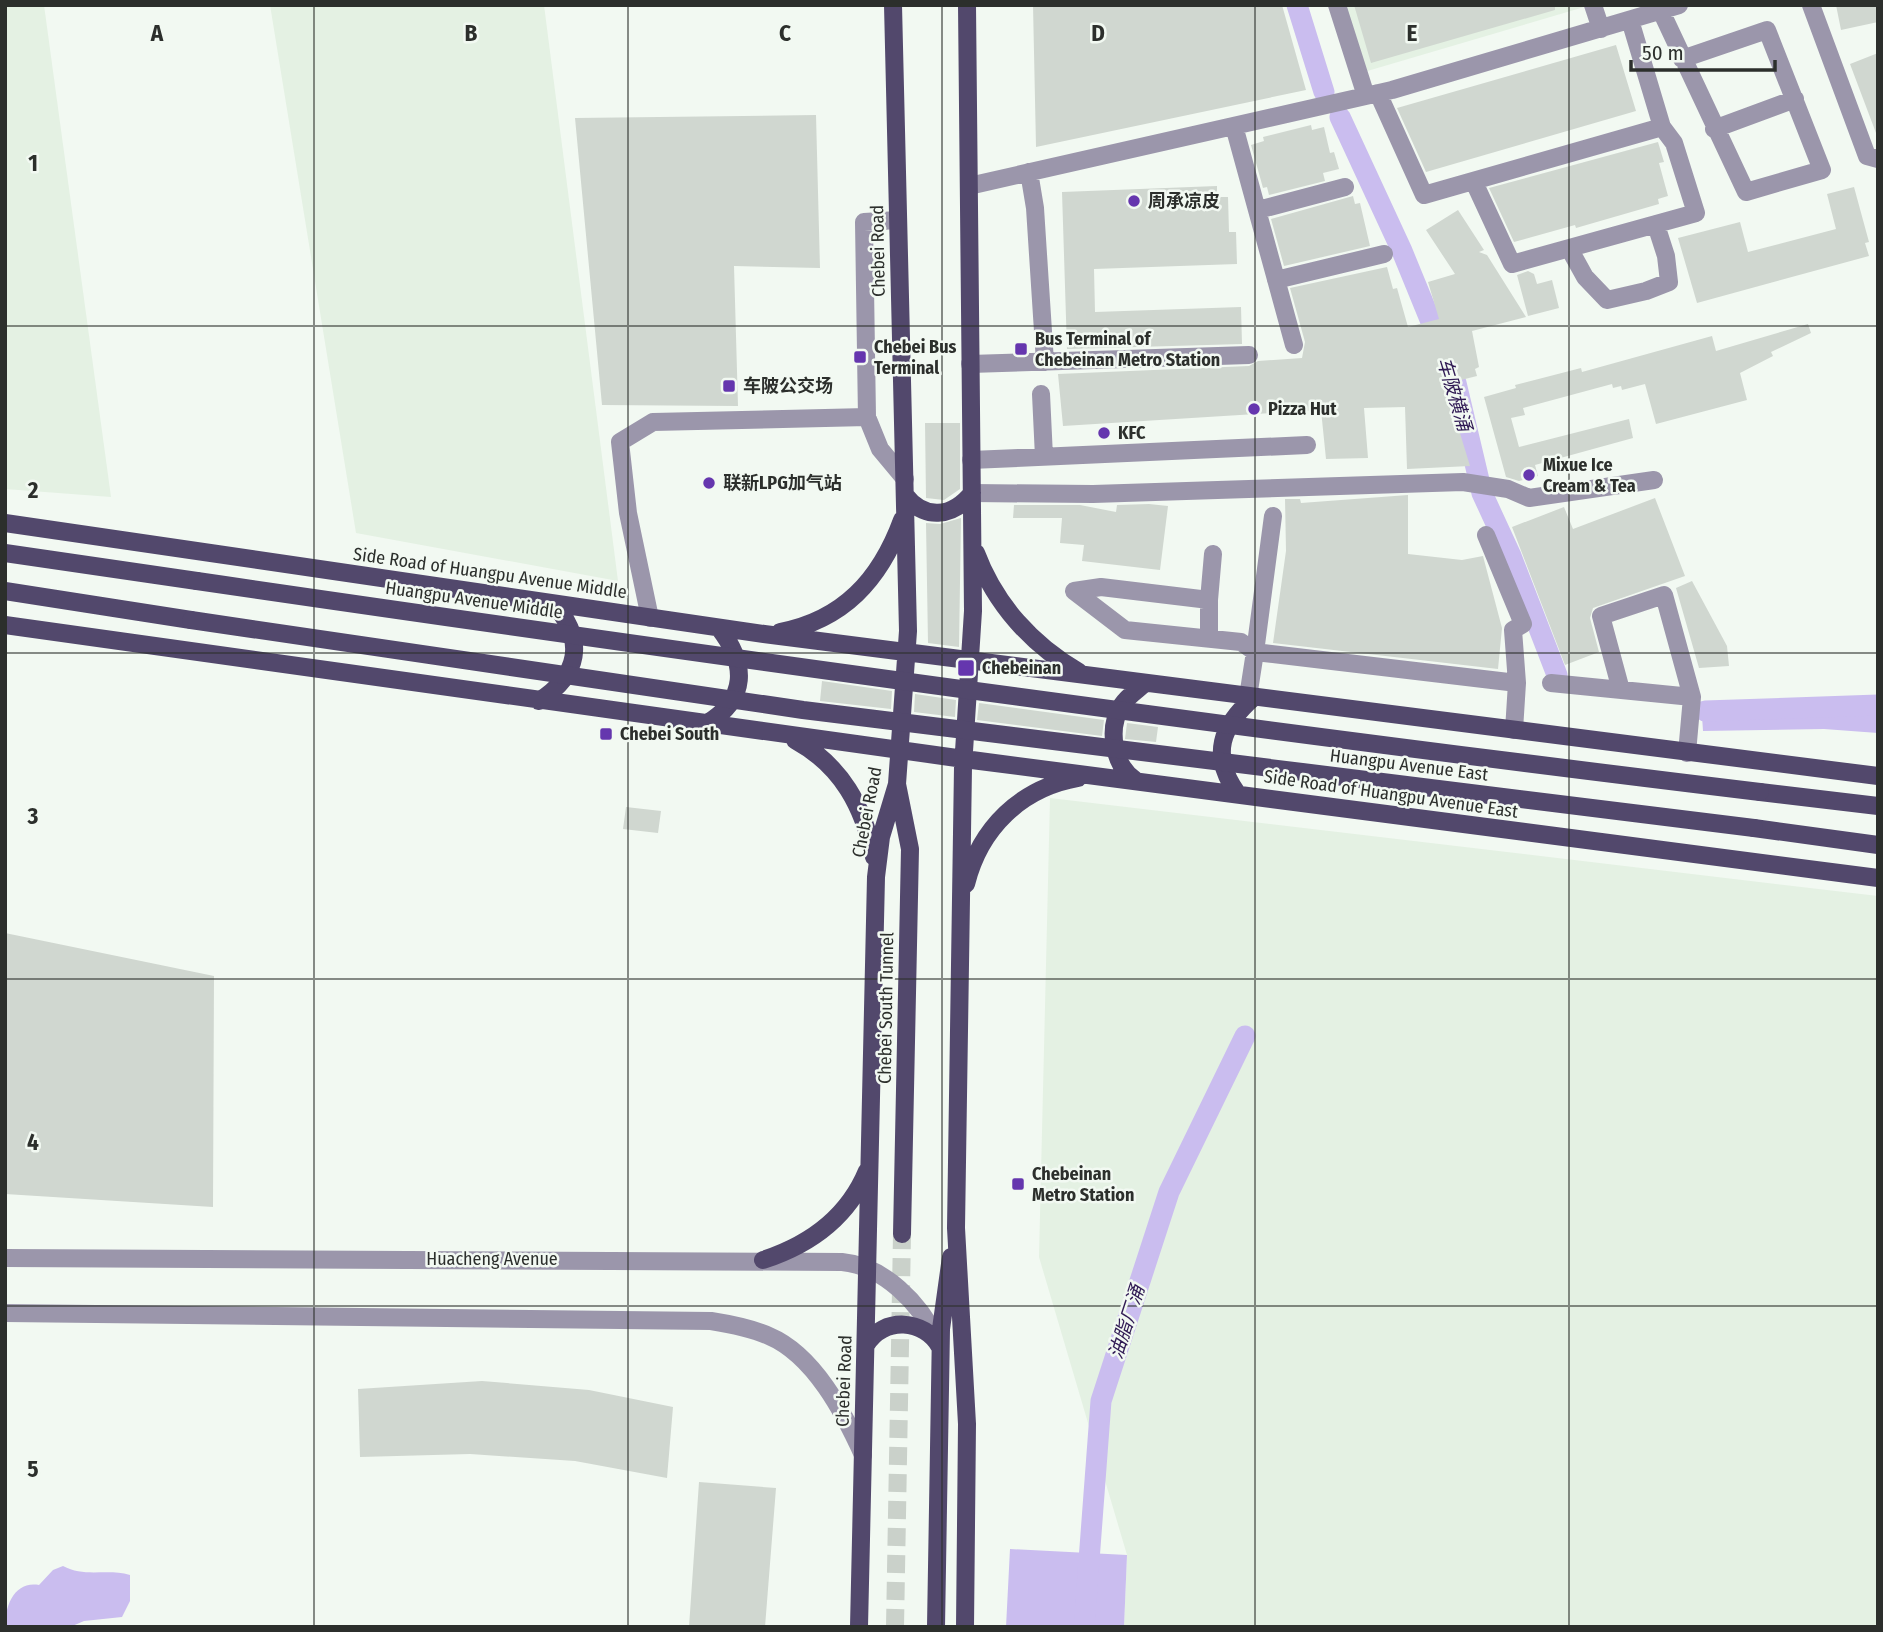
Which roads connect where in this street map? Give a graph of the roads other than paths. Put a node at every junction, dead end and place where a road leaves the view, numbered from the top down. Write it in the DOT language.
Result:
graph roads {
  1 [pos="893,5"];
  2 [pos="967,5"];
  3 [pos="1336,5"];
  4 [pos="1593,5"];
  5 [pos="1679,5"];
  6 [pos="1811,5"];
  7 [pos="1661,11"];
  8 [pos="1630,20"];
  9 [pos="1601,29"];
  10 [pos="1682,59"];
  11 [pos="1372,95"];
  12 [pos="1795,99"];
  13 [pos="1234,126"];
  14 [pos="1662,127"];
  15 [pos="1714,129"];
  16 [pos="1872,158"];
  17 [pos="1030,172"];
  18 [pos="1474,183"];
  19 [pos="969,186"];
  20 [pos="1345,187"];
  21 [pos="1258,210"];
  22 [pos="898,220"];
  23 [pos="1656,225"];
  24 [pos="1570,250"];
  25 [pos="1384,254"];
  26 [pos="1276,280"];
  27 [pos="1294,345"];
  28 [pos="1249,355"];
  29 [pos="1045,362"];
  30 [pos="970,364"];
  31 [pos="1041,394"];
  32 [pos="867,417"];
  33 [pos="1307,445"];
  34 [pos="1044,457"];
  35 [pos="971,460"];
  36 [pos="1654,480"];
  37 [pos="971,494"];
  38 [pos="905,495"];
  39 [pos="1273,516"];
  40 [pos="5,523"];
  41 [pos="1486,534"];
  42 [pos="972,541"];
  43 [pos="5,553"];
  44 [pos="1213,554"];
  45 [pos="5,591"];
  46 [pos="1209,600"];
  47 [pos="554,604"];
  48 [pos="650,618"];
  49 [pos="5,625"];
  50 [pos="719,628"];
  51 [pos="764,634"];
  52 [pos="1209,639"];
  53 [pos="1255,652"];
  54 [pos="907,653"];
  55 [pos="970,660"];
  56 [pos="1088,677"];
  57 [pos="1551,682"];
  58 [pos="1517,683"];
  59 [pos="1143,685"];
  60 [pos="937,687"];
  61 [pos="1621,690"];
  62 [pos="1251,697"];
  63 [pos="1692,698"];
  64 [pos="539,701"];
  65 [pos="706,724"];
  66 [pos="1514,730"];
  67 [pos="782,734"];
  68 [pos="899,750"];
  69 [pos="1687,753"];
  70 [pos="964,759"];
  71 [pos="1878,776"];
  72 [pos="1113,777"];
  73 [pos="1135,780"];
  74 [pos="897,784"];
  75 [pos="1237,793"];
  76 [pos="1878,806"];
  77 [pos="1878,845"];
  78 [pos="876,877"];
  79 [pos="1878,878"];
  80 [pos="961,901"];
  81 [pos="870,1161"];
  82 [pos="956,1228"];
  83 [pos="902,1234"];
  84 [pos="5,1258"];
  85 [pos="763,1260"];
  86 [pos="868,1267"];
  87 [pos="5,1313"];
  88 [pos="866,1345"];
  89 [pos="940,1347"];
  90 [pos="863,1455"];
  91 [pos="859,1627"];
  92 [pos="936,1627"];
  93 [pos="965,1627"];
  1 -- 22 [label="main road, Chebei Road"];
  2 -- 19 [label="main road"];
  3 -- 11 [label="street"];
  4 -- 9 [label="street"];
  5 -- 7 [label="street"];
  6 -- 16 [label="street"];
  7 -- 8 [label="street"];
  7 -- 10 [label="street"];
  8 -- 9 [label="street"];
  8 -- 14 [label="street"];
  9 -- 11 [label="street"];
  10 -- 12 [label="street"];
  10 -- 15 [label="street"];
  11 -- 13 [label="street"];
  11 -- 18 [label="street"];
  12 -- 15 [label="street"];
  12 -- 15 [label="street"];
  13 -- 17 [label="street"];
  13 -- 21 [label="street"];
  14 -- 18 [label="street"];
  14 -- 23 [label="street"];
  17 -- 19 [label="street"];
  17 -- 29 [label="street"];
  18 -- 24 [label="street"];
  19 -- 30 [label="main road"];
  20 -- 21 [label="street"];
  21 -- 26 [label="street"];
  22 -- 32 [label="street"];
  22 -- 38 [label="main road, Chebei Road"];
  23 -- 24 [label="street"];
  23 -- 24 [label="street"];
  25 -- 26 [label="street"];
  26 -- 27 [label="street"];
  28 -- 29 [label="street"];
  29 -- 30 [label="street"];
  30 -- 35 [label="main road"];
  31 -- 34 [label="street"];
  32 -- 38 [label="street"];
  32 -- 48 [label="street"];
  33 -- 34 [label="street"];
  34 -- 35 [label="street"];
  35 -- 37 [label="main road"];
  36 -- 37 [label="street"];
  37 -- 38 [label="main road"];
  37 -- 42 [label="main road"];
  38 -- 51 [label="main road"];
  38 -- 54 [label="main road, Chebei Road"];
  39 -- 53 [label="street"];
  40 -- 47 [label="main road, Side Road of Huangpu Avenue Middle"];
  41 -- 58 [label="street"];
  42 -- 55 [label="main road"];
  42 -- 56 [label="main road"];
  43 -- 60 [label="main road, Huangpu Avenue Middle, bridge"];
  44 -- 46 [label="street"];
  45 -- 77 [label="main road, Huangpu Avenue East, bridge"];
  46 -- 52 [label="street"];
  46 -- 52 [label="street"];
  47 -- 48 [label="main road, Side Road of Huangpu Avenue Middle"];
  47 -- 64 [label="main road"];
  48 -- 50 [label="main road, Side Road of Huangpu Avenue Middle"];
  49 -- 64 [label="main road"];
  50 -- 51 [label="main road, Side Road of Huangpu Avenue Middle"];
  50 -- 65 [label="main road"];
  51 -- 54 [label="main road, Side Road of Huangpu Avenue Middle"];
  52 -- 53 [label="street"];
  53 -- 58 [label="street"];
  53 -- 62 [label="street"];
  54 -- 55 [label="main road, Side Road of Huangpu Avenue Middle"];
  54 -- 68 [label="main road, Chebei Road"];
  55 -- 56 [label="main road"];
  55 -- 70 [label="main road"];
  56 -- 59 [label="main road"];
  57 -- 61 [label="street"];
  58 -- 66 [label="street"];
  59 -- 62 [label="main road"];
  59 -- 73 [label="main road"];
  60 -- 76 [label="main road, Huangpu Avenue East, bridge"];
  61 -- 63 [label="street"];
  61 -- 63 [label="street"];
  62 -- 66 [label="main road"];
  62 -- 75 [label="main road"];
  63 -- 69 [label="street"];
  64 -- 65 [label="main road"];
  65 -- 67 [label="main road"];
  66 -- 69 [label="main road"];
  67 -- 68 [label="main road"];
  67 -- 78 [label="main road"];
  68 -- 70 [label="main road, Side Road of Huangpu Avenue East"];
  68 -- 74 [label="main road, Chebei Road"];
  69 -- 71 [label="main road"];
  70 -- 72 [label="main road, Side Road of Huangpu Avenue East"];
  70 -- 80 [label="main road"];
  72 -- 73 [label="main road, Side Road of Huangpu Avenue East"];
  72 -- 80 [label="main road"];
  73 -- 75 [label="main road, Side Road of Huangpu Avenue East"];
  74 -- 78 [label="main road, Chebei Road"];
  74 -- 83 [label="main road, Chebei South Tunnel"];
  75 -- 79 [label="main road, Side Road of Huangpu Avenue East"];
  78 -- 81 [label="main road, Chebei Road"];
  80 -- 82 [label="main road"];
  81 -- 85 [label="main road"];
  81 -- 86 [label="main road, Chebei Road"];
  82 -- 89 [label="main road"];
  82 -- 93 [label="main road"];
  84 -- 85 [label="street, Huacheng Avenue"];
  85 -- 86 [label="street, Huacheng Avenue"];
  86 -- 88 [label="main road, Chebei Road"];
  86 -- 89 [label="street, Huacheng Avenue"];
  87 -- 90 [label="street"];
  88 -- 89 [label="main road"];
  88 -- 90 [label="main road, Chebei Road"];
  89 -- 92 [label="main road"];
  90 -- 91 [label="main road, Chebei Road"];
}
